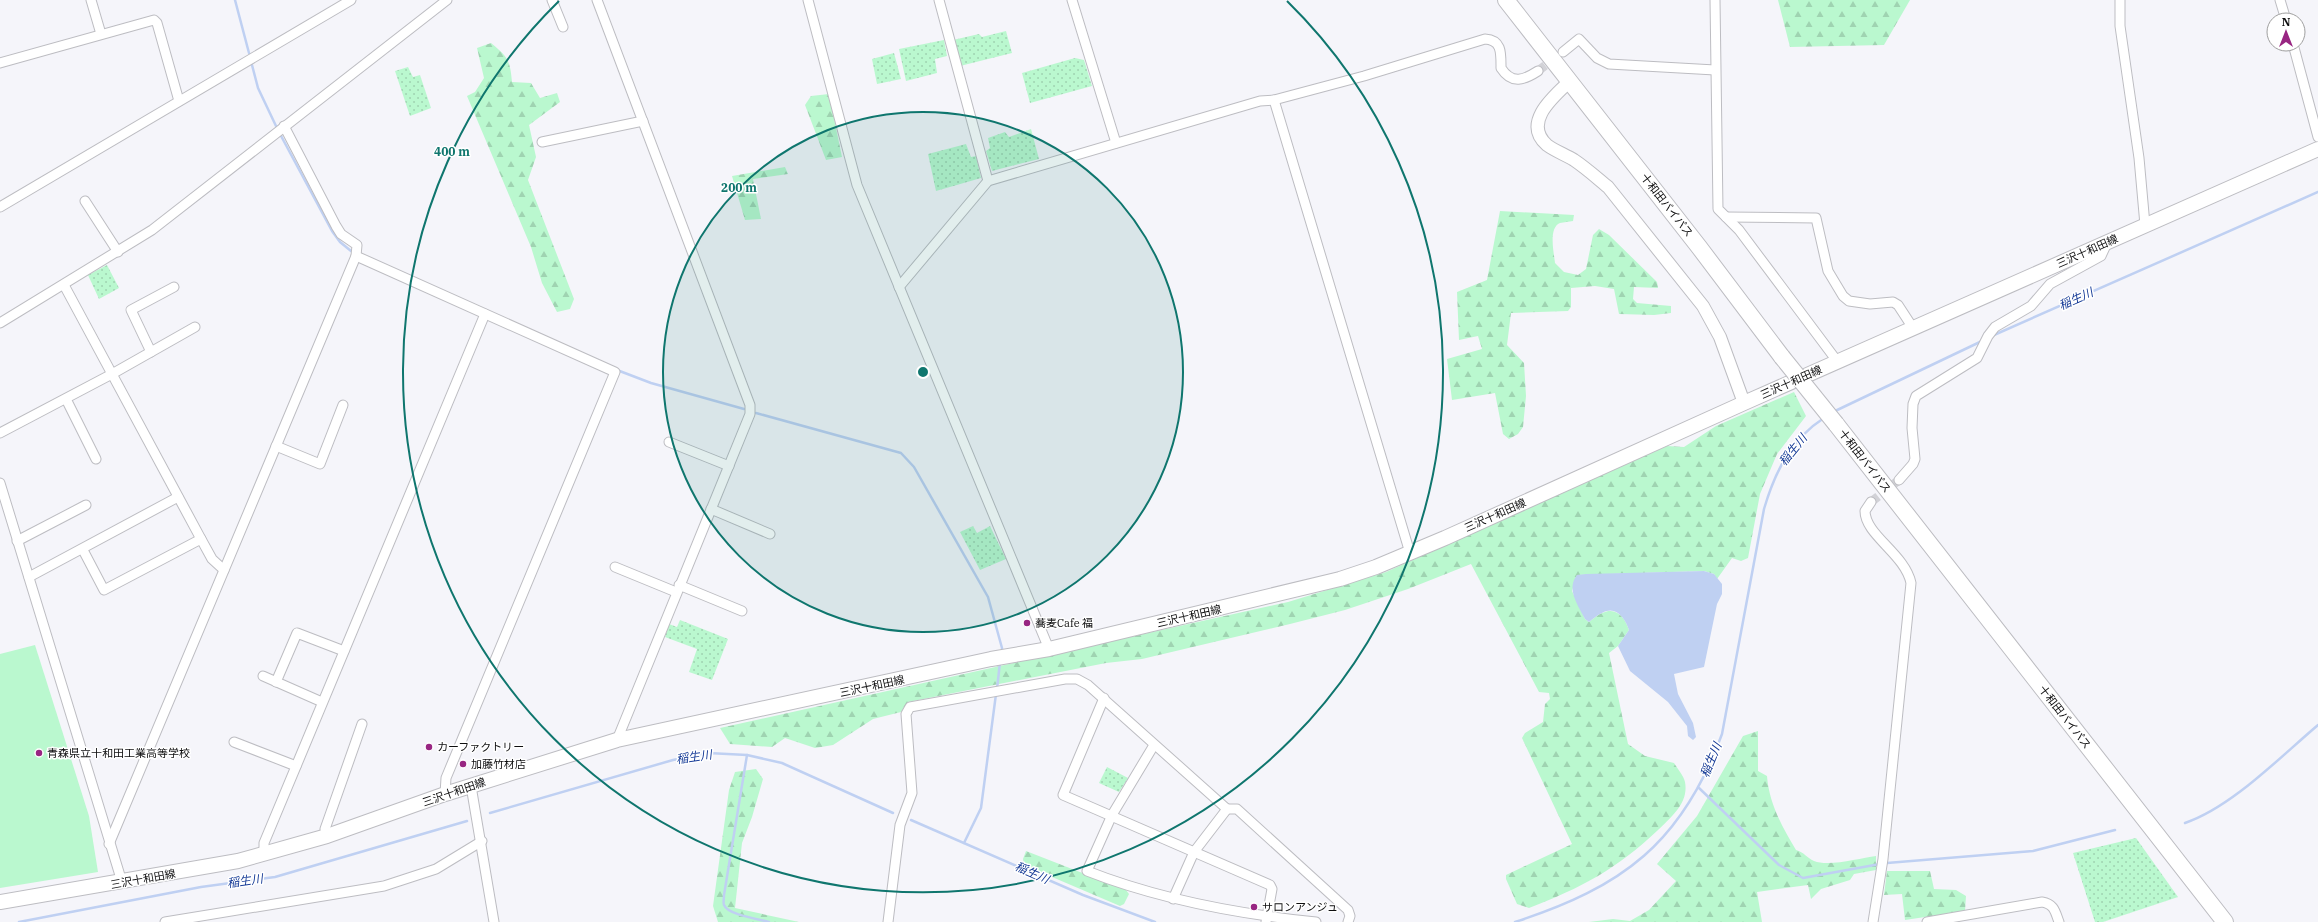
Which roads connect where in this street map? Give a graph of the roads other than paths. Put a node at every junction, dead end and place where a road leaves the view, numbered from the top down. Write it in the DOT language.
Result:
graph roads {
  1 [pos="91,0"];
  2 [pos="351,0"];
  3 [pos="447,0"];
  4 [pos="552,0"];
  5 [pos="597,0"];
  6 [pos="808,0"];
  7 [pos="939,0"];
  8 [pos="1072,0"];
  9 [pos="1506,0"];
  10 [pos="1715,0"];
  11 [pos="2120,0"];
  12 [pos="2280,0"];
  13 [pos="2284,12"];
  14 [pos="563,27"];
  15 [pos="100,34"];
  16 [pos="1563,52"];
  17 [pos="2295,52"];
  18 [pos="0,63"];
  19 [pos="1715,70"];
  20 [pos="1538,71"];
  21 [pos="1569,82"];
  22 [pos="1274,100"];
  23 [pos="179,101"];
  24 [pos="643,121"];
  25 [pos="284,126"];
  26 [pos="2318,137"];
  27 [pos="542,142"];
  28 [pos="1116,143"];
  29 [pos="2318,149"];
  30 [pos="988,181"];
  31 [pos="86,201"];
  32 [pos="0,208"];
  33 [pos="1726,216"];
  34 [pos="2145,225"];
  35 [pos="2107,243"];
  36 [pos="118,252"];
  37 [pos="356,256"];
  38 [pos="64,285"];
  39 [pos="174,287"];
  40 [pos="899,287"];
  41 [pos="485,314"];
  42 [pos="0,322"];
  43 [pos="195,327"];
  44 [pos="1913,328"];
  45 [pos="151,352"];
  46 [pos="1837,361"];
  47 [pos="112,374"];
  48 [pos="66,399"];
  49 [pos="1744,403"];
  50 [pos="343,405"];
  51 [pos="0,433"];
  52 [pos="669,442"];
  53 [pos="276,446"];
  54 [pos="96,459"];
  55 [pos="729,466"];
  56 [pos="1899,480"];
  57 [pos="0,483"];
  58 [pos="178,497"];
  59 [pos="1871,502"];
  60 [pos="86,505"];
  61 [pos="711,509"];
  62 [pos="770,534"];
  63 [pos="200,539"];
  64 [pos="17,540"];
  65 [pos="83,550"];
  66 [pos="1410,553"];
  67 [pos="615,567"];
  68 [pos="224,570"];
  69 [pos="29,577"];
  70 [pos="678,589"];
  71 [pos="742,611"];
  72 [pos="1049,649"];
  73 [pos="344,651"];
  74 [pos="263,676"];
  75 [pos="276,682"];
  76 [pos="1104,698"];
  77 [pos="322,702"];
  78 [pos="362,724"];
  79 [pos="617,740"];
  80 [pos="234,742"];
  81 [pos="1154,745"];
  82 [pos="296,766"];
  83 [pos="471,786"];
  84 [pos="445,794"];
  85 [pos="1227,809"];
  86 [pos="1112,815"];
  87 [pos="327,836"];
  88 [pos="482,841"];
  89 [pos="109,844"];
  90 [pos="1194,852"];
  91 [pos="264,855"];
  92 [pos="122,882"];
  93 [pos="1173,899"];
  94 [pos="0,902"];
  95 [pos="1266,920"];
  96 [pos="165,922"];
  97 [pos="494,922"];
  98 [pos="888,922"];
  99 [pos="1316,922"];
  100 [pos="1348,922"];
  101 [pos="1873,922"];
  102 [pos="1927,922"];
  103 [pos="2059,922"];
  104 [pos="2224,922"];
  1 -- 15 [label="street"];
  2 -- 23 [label="street"];
  3 -- 25 [label="street"];
  4 -- 14 [label="street"];
  5 -- 24 [label="street"];
  6 -- 40 [label="street"];
  7 -- 30 [label="street"];
  8 -- 28 [label="street"];
  9 -- 21 [label="highway, 十和田バイパス"];
  10 -- 19 [label="street"];
  11 -- 34 [label="street"];
  12 -- 13 [label="street"];
  15 -- 18 [label="street"];
  15 -- 23 [label="street"];
  16 -- 19 [label="street"];
  17 -- 26 [label="street"];
  19 -- 33 [label="street"];
  20 -- 22 [label="street"];
  21 -- 49 [label="street"];
  21 -- 104 [label="highway, 十和田バイパス, bridge"];
  22 -- 28 [label="street"];
  22 -- 66 [label="street"];
  23 -- 32 [label="street"];
  24 -- 27 [label="street"];
  24 -- 55 [label="street"];
  25 -- 36 [label="street"];
  25 -- 37 [label="street"];
  28 -- 30 [label="street"];
  29 -- 34 [label="main road, 三沢十和田線"];
  30 -- 40 [label="street"];
  31 -- 36 [label="street"];
  33 -- 44 [label="street"];
  33 -- 46 [label="street"];
  34 -- 35 [label="main road, 三沢十和田線"];
  35 -- 44 [label="main road, 三沢十和田線"];
  35 -- 56 [label="street"];
  36 -- 38 [label="street"];
  37 -- 41 [label="street"];
  37 -- 53 [label="street"];
  38 -- 42 [label="street"];
  38 -- 47 [label="street"];
  39 -- 45 [label="street"];
  40 -- 72 [label="street"];
  41 -- 73 [label="street"];
  41 -- 84 [label="street"];
  43 -- 45 [label="street"];
  44 -- 46 [label="main road, 三沢十和田線"];
  45 -- 47 [label="street"];
  46 -- 49 [label="main road, 三沢十和田線"];
  47 -- 48 [label="street"];
  47 -- 58 [label="street"];
  48 -- 51 [label="street"];
  48 -- 54 [label="street"];
  49 -- 66 [label="main road, 三沢十和田線"];
  50 -- 53 [label="street"];
  52 -- 55 [label="street"];
  53 -- 68 [label="street"];
  55 -- 61 [label="street"];
  57 -- 64 [label="street"];
  58 -- 63 [label="street"];
  58 -- 65 [label="street"];
  59 -- 101 [label="street"];
  60 -- 64 [label="street"];
  61 -- 62 [label="street"];
  61 -- 70 [label="street"];
  63 -- 65 [label="street"];
  63 -- 68 [label="street"];
  64 -- 69 [label="street"];
  65 -- 69 [label="street"];
  66 -- 72 [label="main road, 三沢十和田線"];
  67 -- 70 [label="street"];
  68 -- 89 [label="street"];
  69 -- 89 [label="street"];
  70 -- 71 [label="street"];
  70 -- 79 [label="street"];
  72 -- 79 [label="main road, 三沢十和田線"];
  73 -- 75 [label="street"];
  73 -- 77 [label="street"];
  74 -- 75 [label="street"];
  75 -- 77 [label="street"];
  76 -- 81 [label="street"];
  76 -- 86 [label="street"];
  76 -- 98 [label="street"];
  77 -- 82 [label="street"];
  78 -- 87 [label="street"];
  79 -- 83 [label="main road, 三沢十和田線"];
  80 -- 82 [label="street"];
  81 -- 85 [label="street"];
  81 -- 86 [label="street"];
  82 -- 91 [label="street"];
  83 -- 84 [label="main road, 三沢十和田線"];
  83 -- 88 [label="street"];
  84 -- 87 [label="main road, 三沢十和田線"];
  85 -- 90 [label="street"];
  85 -- 100 [label="street"];
  86 -- 90 [label="street"];
  86 -- 93 [label="street"];
  87 -- 91 [label="main road, 三沢十和田線"];
  88 -- 96 [label="street"];
  88 -- 97 [label="street"];
  89 -- 92 [label="street"];
  90 -- 93 [label="street"];
  90 -- 95 [label="street"];
  91 -- 92 [label="main road, 三沢十和田線"];
  92 -- 94 [label="main road, 三沢十和田線"];
  93 -- 95 [label="street"];
  95 -- 99 [label="street"];
  102 -- 103 [label="street"];
}
